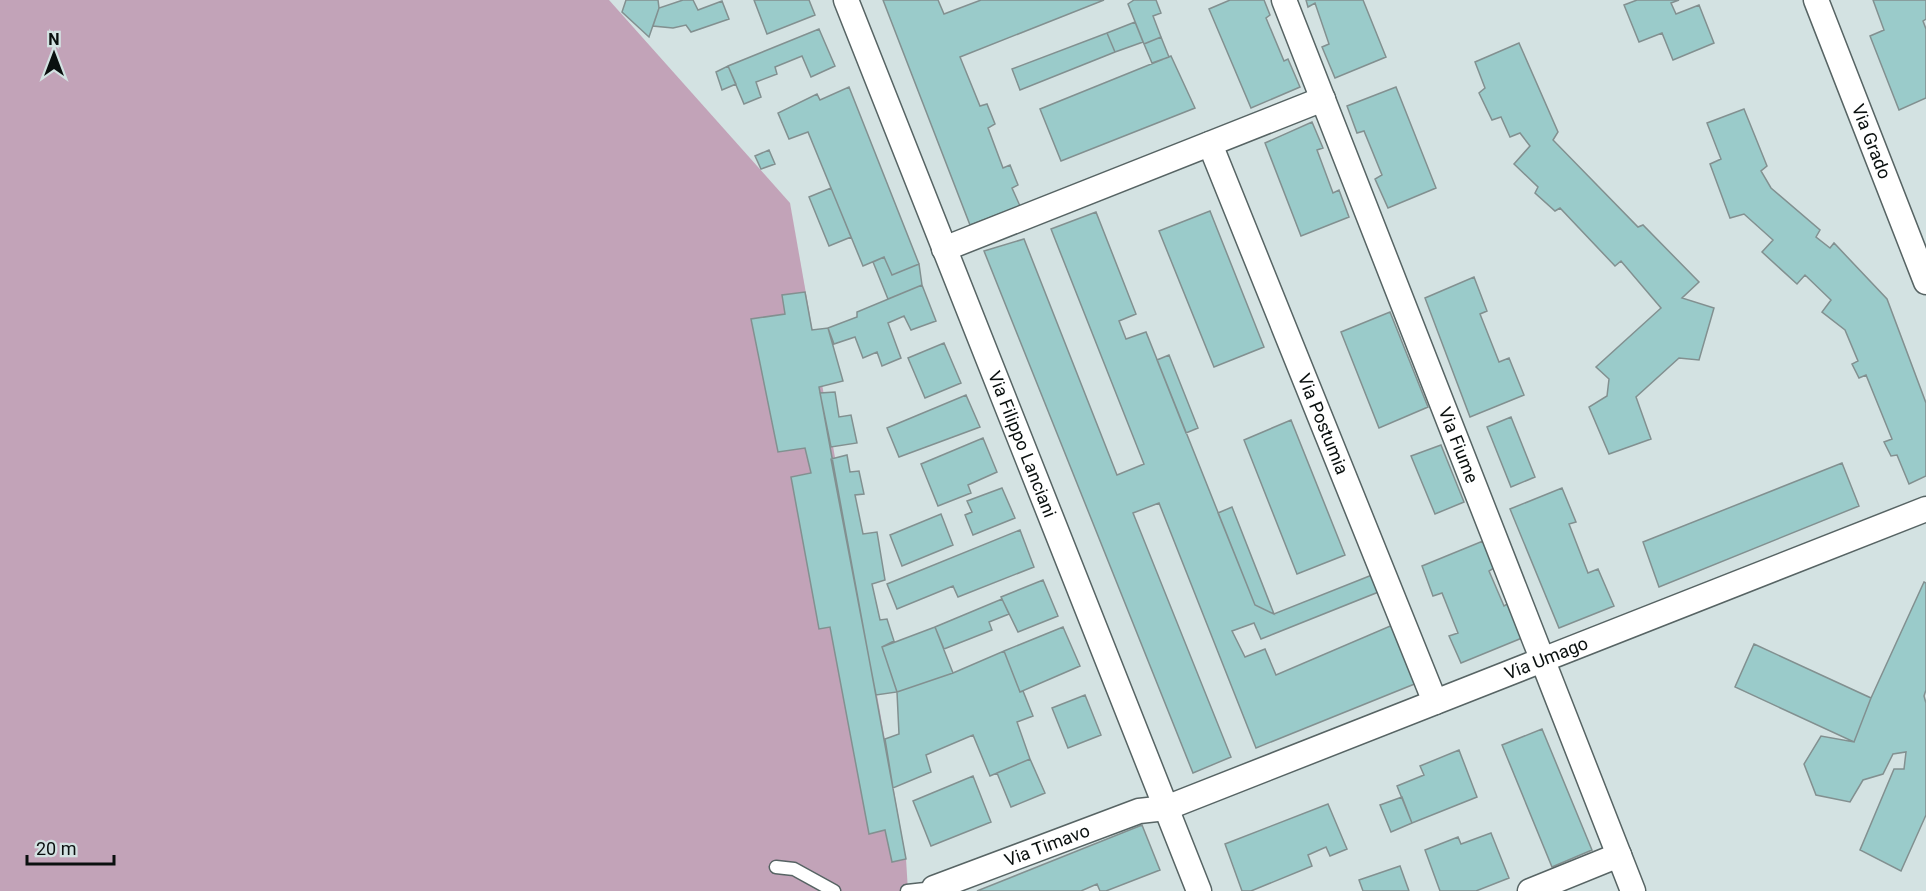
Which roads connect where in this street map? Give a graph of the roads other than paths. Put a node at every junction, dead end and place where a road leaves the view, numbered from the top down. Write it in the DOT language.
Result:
graph roads {
  1 [pos="846,0"];
  2 [pos="1284,0"];
  3 [pos="1816,0"];
  4 [pos="1323,99"];
  5 [pos="1210,144"];
  6 [pos="944,249"];
  7 [pos="1926,282"];
  8 [pos="1926,509"];
  9 [pos="1542,660"];
  10 [pos="1435,702"];
  11 [pos="1166,808"];
  12 [pos="1618,855"];
  13 [pos="776,867"];
  14 [pos="934,890"];
  15 [pos="834,891"];
  16 [pos="907,891"];
  17 [pos="1199,891"];
  18 [pos="1530,891"];
  19 [pos="1633,891"];
  1 -- 6 [label="street, Via Filippo Lanciani"];
  2 -- 4 [label="street, Via Fiume"];
  3 -- 7 [label="street, Via Grado"];
  4 -- 5 [label="street"];
  4 -- 9 [label="street, Via Fiume"];
  5 -- 6 [label="street"];
  5 -- 10 [label="street, Via Postumia"];
  6 -- 11 [label="street, Via Filippo Lanciani"];
  8 -- 9 [label="street, Via Umago"];
  9 -- 10 [label="street, Via Umago"];
  9 -- 12 [label="street, Via Fiume"];
  10 -- 11 [label="street, Via Umago"];
  11 -- 14 [label="street, Via Timavo"];
  11 -- 17 [label="street, Via Filippo Lanciani"];
  12 -- 18 [label="street"];
  12 -- 19 [label="street, Via Fiume"];
  13 -- 15 [label="lane"];
  14 -- 16 [label="lane"];
}
